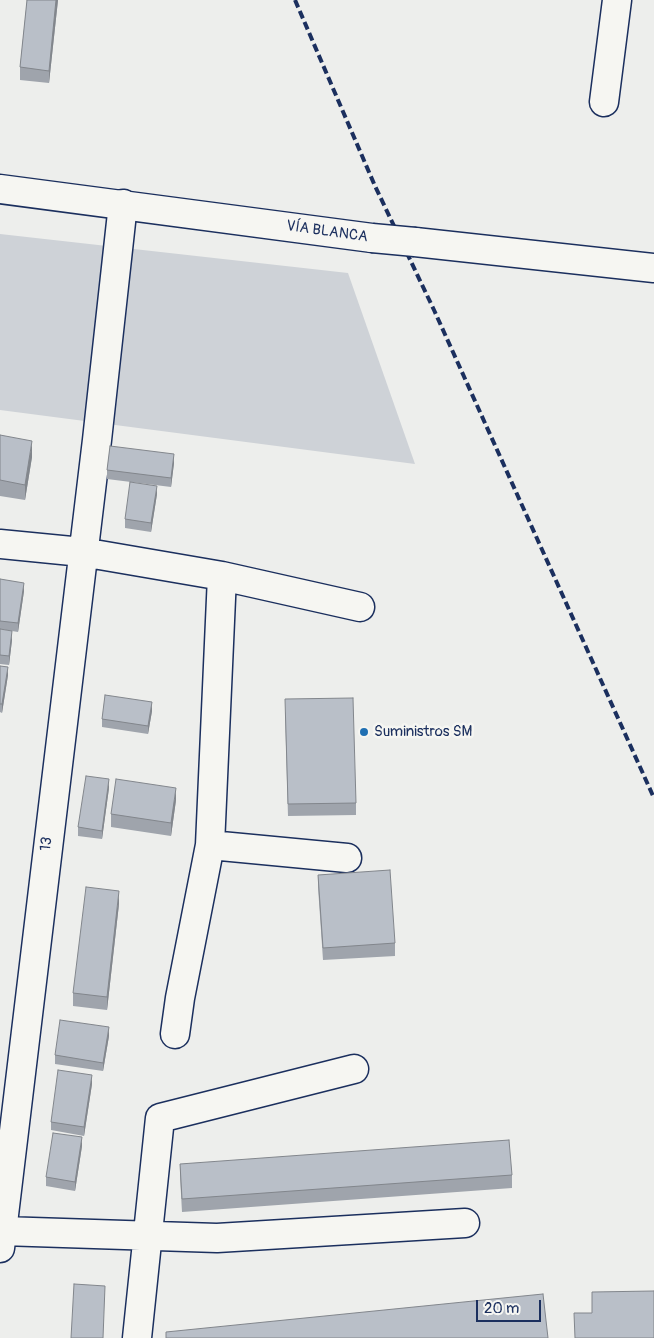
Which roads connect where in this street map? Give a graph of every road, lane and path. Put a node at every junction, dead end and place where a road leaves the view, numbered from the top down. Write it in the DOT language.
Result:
graph roads {
  1 [pos="617,0"];
  2 [pos="604,102"];
  3 [pos="0,189"];
  4 [pos="123,204"];
  5 [pos="654,268"];
  6 [pos="0,544"];
  7 [pos="82,552"];
  8 [pos="222,576"];
  9 [pos="360,607"];
  10 [pos="210,845"];
  11 [pos="347,858"];
  12 [pos="175,1034"];
  13 [pos="354,1069"];
  14 [pos="465,1223"];
  15 [pos="148,1236"];
  16 [pos="1,1240"];
  17 [pos="137,1338"];
  1 -- 2 [label="street"];
  3 -- 4 [label="street, VÍA BLANCA"];
  4 -- 5 [label="street, VÍA BLANCA, bridge"];
  4 -- 7 [label="street, 13"];
  6 -- 7 [label="street"];
  7 -- 8 [label="street"];
  7 -- 16 [label="street, 13"];
  8 -- 9 [label="street"];
  8 -- 10 [label="street"];
  10 -- 11 [label="street"];
  10 -- 12 [label="street"];
  13 -- 15 [label="street"];
  14 -- 15 [label="street"];
  15 -- 16 [label="street"];
  15 -- 17 [label="street"];
}
